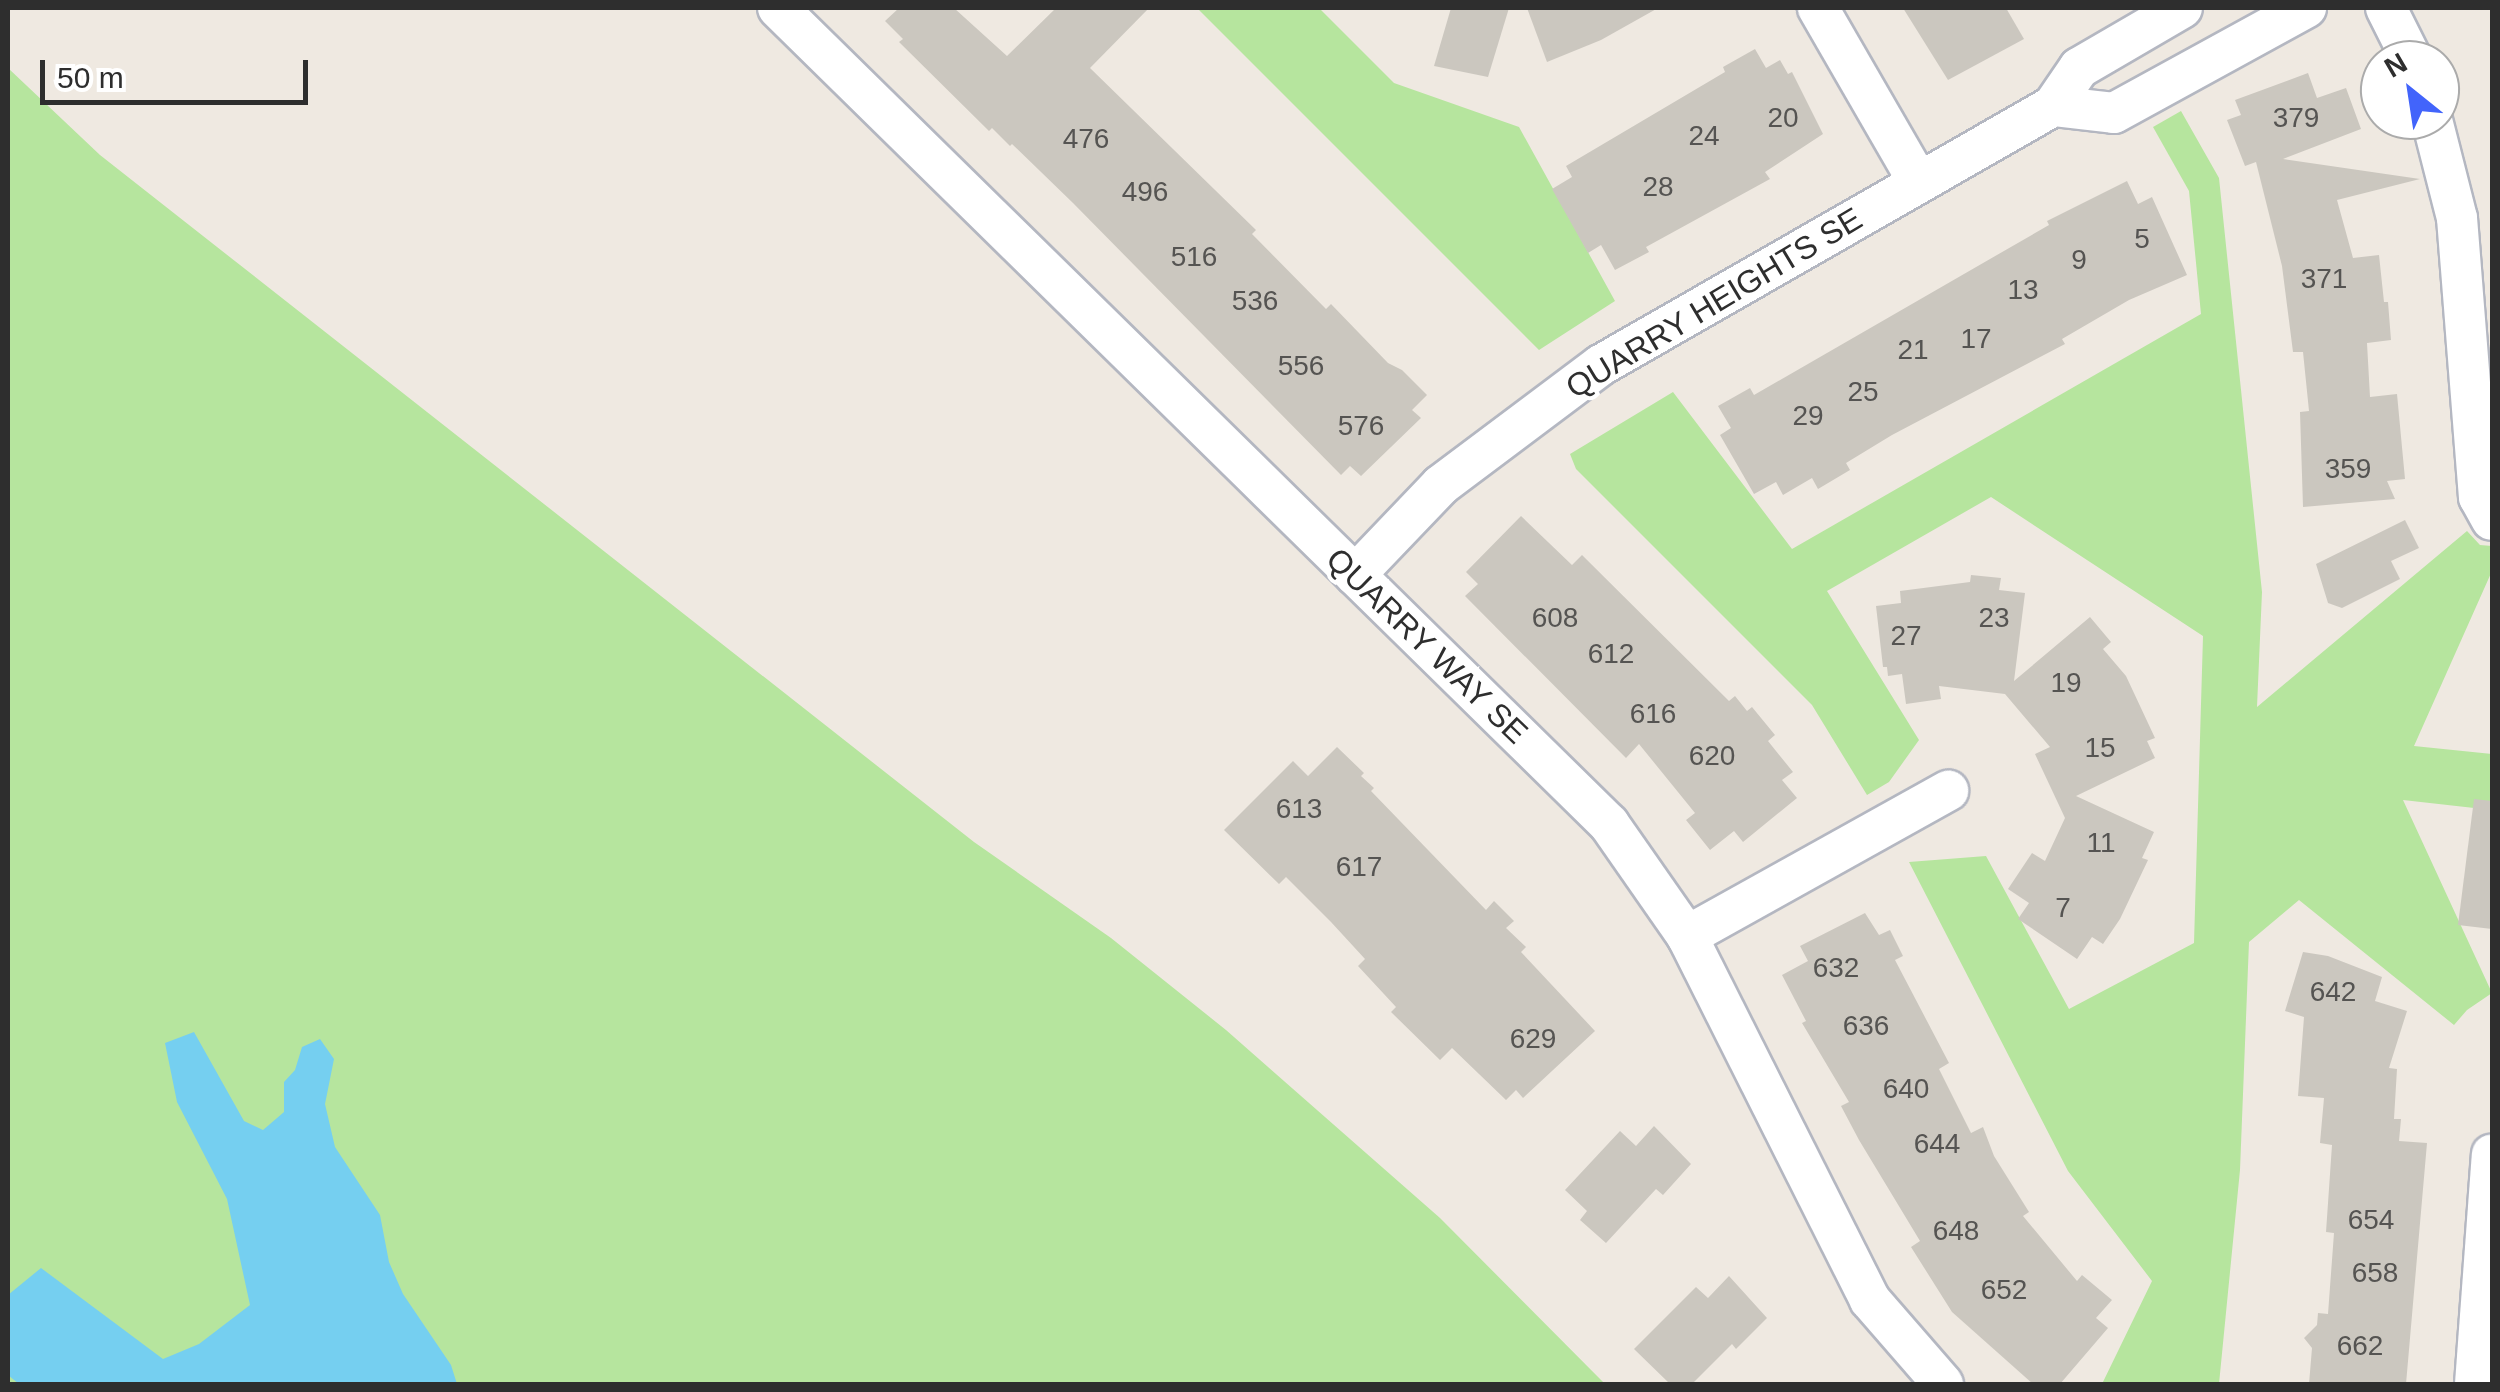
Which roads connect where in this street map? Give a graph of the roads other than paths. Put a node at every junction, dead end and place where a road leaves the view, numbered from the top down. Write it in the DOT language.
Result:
graph roads {
  1 [pos="778,8"];
  2 [pos="1818,8"];
  3 [pos="2182,8"];
  4 [pos="2306,8"];
  5 [pos="2386,8"];
  6 [pos="2402,40"];
  7 [pos="2053,106"];
  8 [pos="2437,140"];
  9 [pos="1918,181"];
  10 [pos="2484,434"];
  11 [pos="2492,520"];
  12 [pos="1355,575"];
  13 [pos="1948,791"];
  14 [pos="1686,936"];
  15 [pos="2492,1155"];
  16 [pos="1943,1384"];
  17 [pos="2475,1384"];
  1 -- 12 [label="street, QUARRY WAY SE"];
  2 -- 9 [label="street"];
  3 -- 7 [label="street"];
  4 -- 7 [label="street"];
  5 -- 6 [label="street"];
  7 -- 9 [label="street, QUARRY HEIGHTS SE"];
  8 -- 10 [label="street"];
  9 -- 12 [label="street, QUARRY HEIGHTS SE"];
  10 -- 11 [label="street"];
  12 -- 14 [label="street, QUARRY WAY SE"];
  13 -- 14 [label="street"];
  14 -- 16 [label="street, QUARRY WAY SE"];
  15 -- 17 [label="street"];
}
